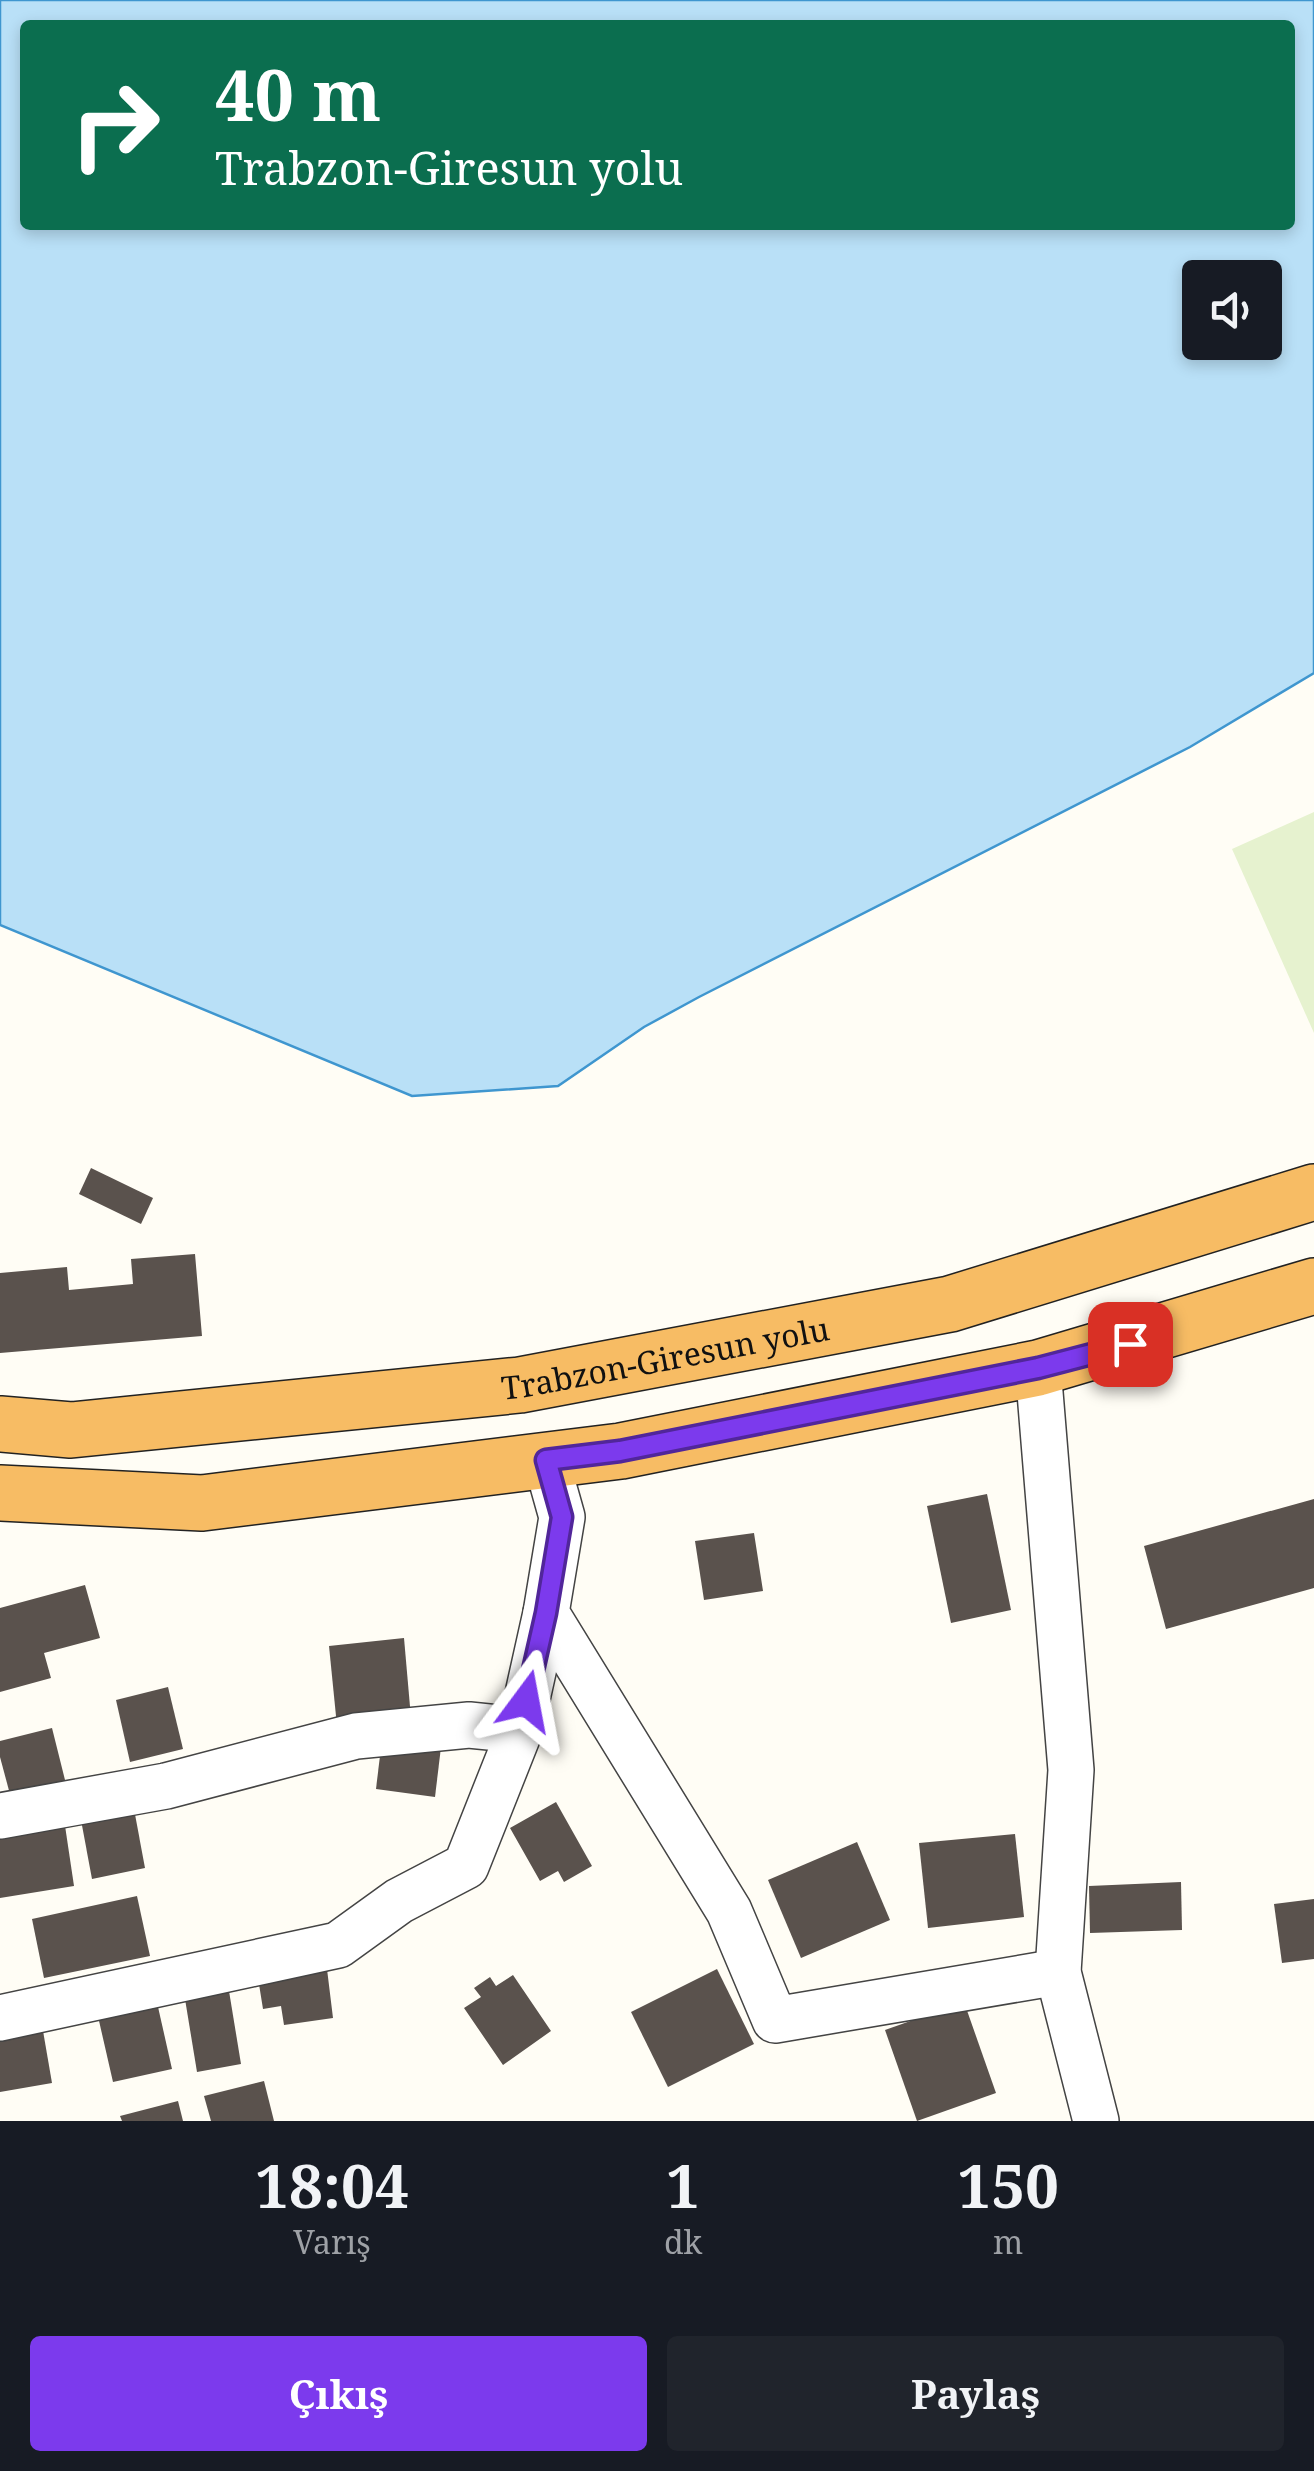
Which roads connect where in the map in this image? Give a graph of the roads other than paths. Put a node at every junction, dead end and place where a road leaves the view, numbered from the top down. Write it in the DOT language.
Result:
graph roads {
  1 [pos="1314,1192"];
  2 [pos="1314,1286"];
  3 [pos="1038,1368"];
  4 [pos="0,1424"];
  5 [pos="546,1460"];
  6 [pos="0,1493"];
  7 [pos="546,1613"];
  8 [pos="520,1730"];
  9 [pos="0,1816"];
  10 [pos="1058,1972"];
  11 [pos="0,2018"];
  12 [pos="1096,2121"];
  1 -- 4 [label="highway, Trabzon-Giresun yolu"];
  2 -- 3 [label="highway"];
  3 -- 5 [label="highway"];
  3 -- 10 [label="street"];
  5 -- 6 [label="highway"];
  5 -- 7 [label="street"];
  7 -- 8 [label="street"];
  7 -- 10 [label="street"];
  8 -- 9 [label="street"];
  8 -- 11 [label="street"];
  10 -- 12 [label="street"];
}
